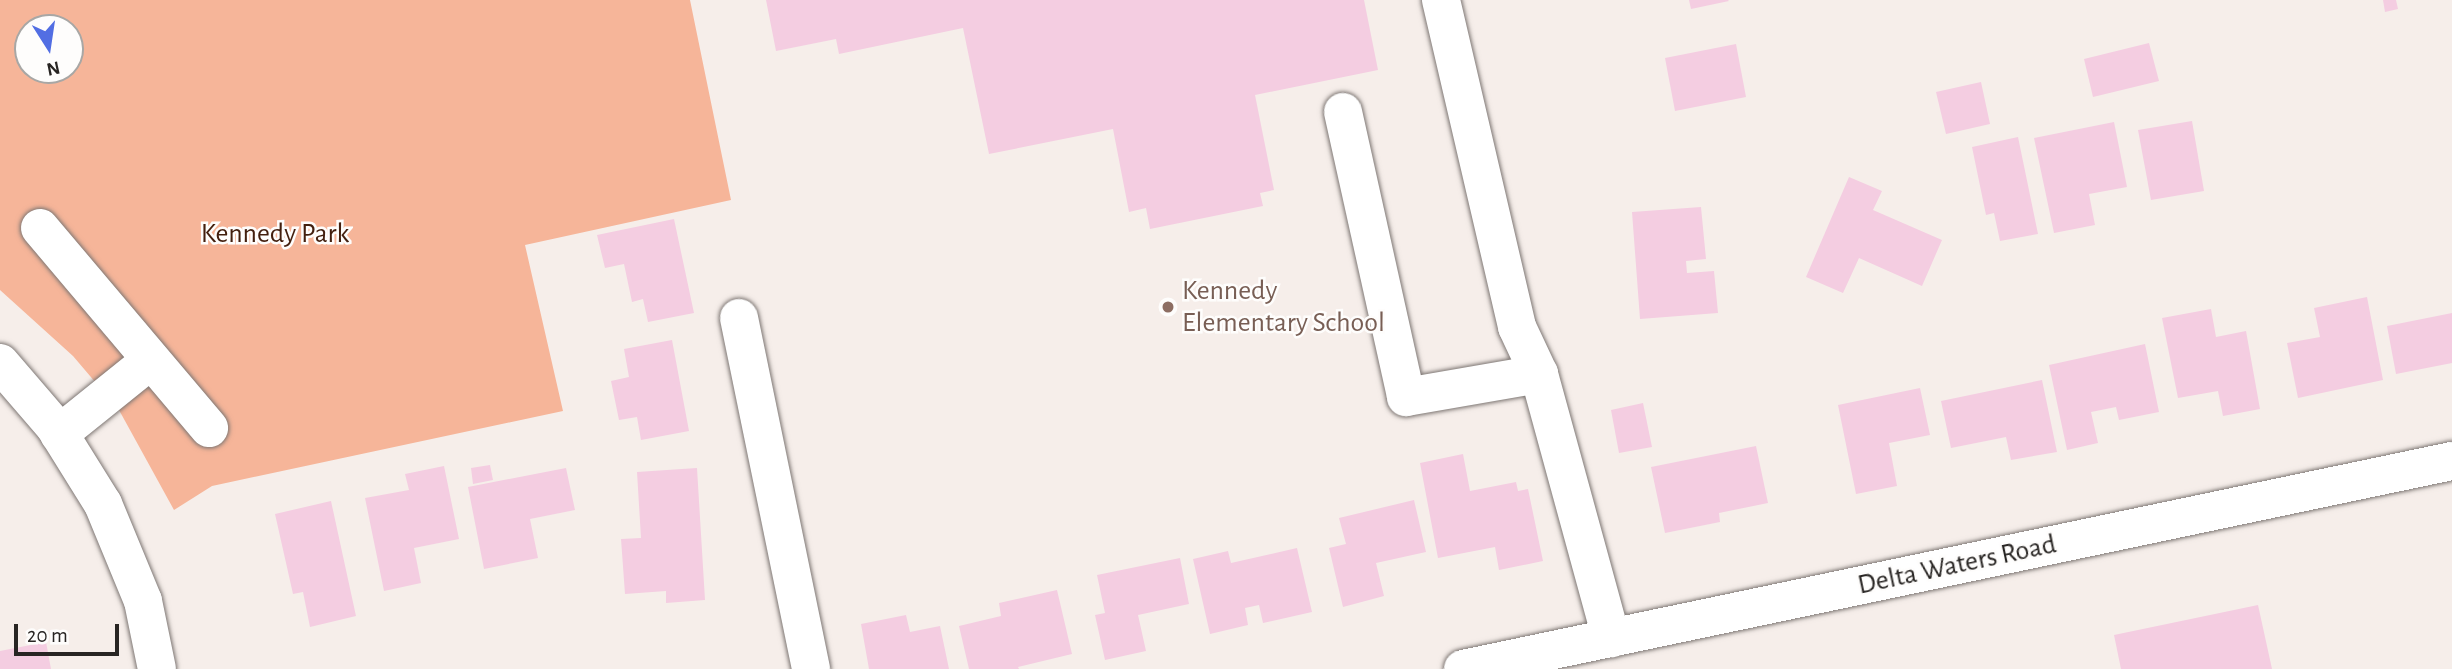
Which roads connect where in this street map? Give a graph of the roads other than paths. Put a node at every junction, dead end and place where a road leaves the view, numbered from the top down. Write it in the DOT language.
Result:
graph roads {
  1 [pos="1441,0"];
  2 [pos="1343,112"];
  3 [pos="40,228"];
  4 [pos="739,318"];
  5 [pos="151,360"];
  6 [pos="0,363"];
  7 [pos="1539,374"];
  8 [pos="209,428"];
  9 [pos="59,434"];
  10 [pos="2452,461"];
  11 [pos="1611,638"];
  12 [pos="157,669"];
  13 [pos="811,669"];
  14 [pos="1463,669"];
  1 -- 7 [label="main road"];
  2 -- 7 [label="main road"];
  3 -- 5 [label="main road"];
  4 -- 13 [label="main road"];
  5 -- 8 [label="main road"];
  5 -- 9 [label="main road"];
  6 -- 9 [label="main road"];
  7 -- 11 [label="main road"];
  9 -- 12 [label="main road"];
  10 -- 11 [label="main road, Delta Waters Road"];
  11 -- 14 [label="main road, Delta Waters Road"];
}
